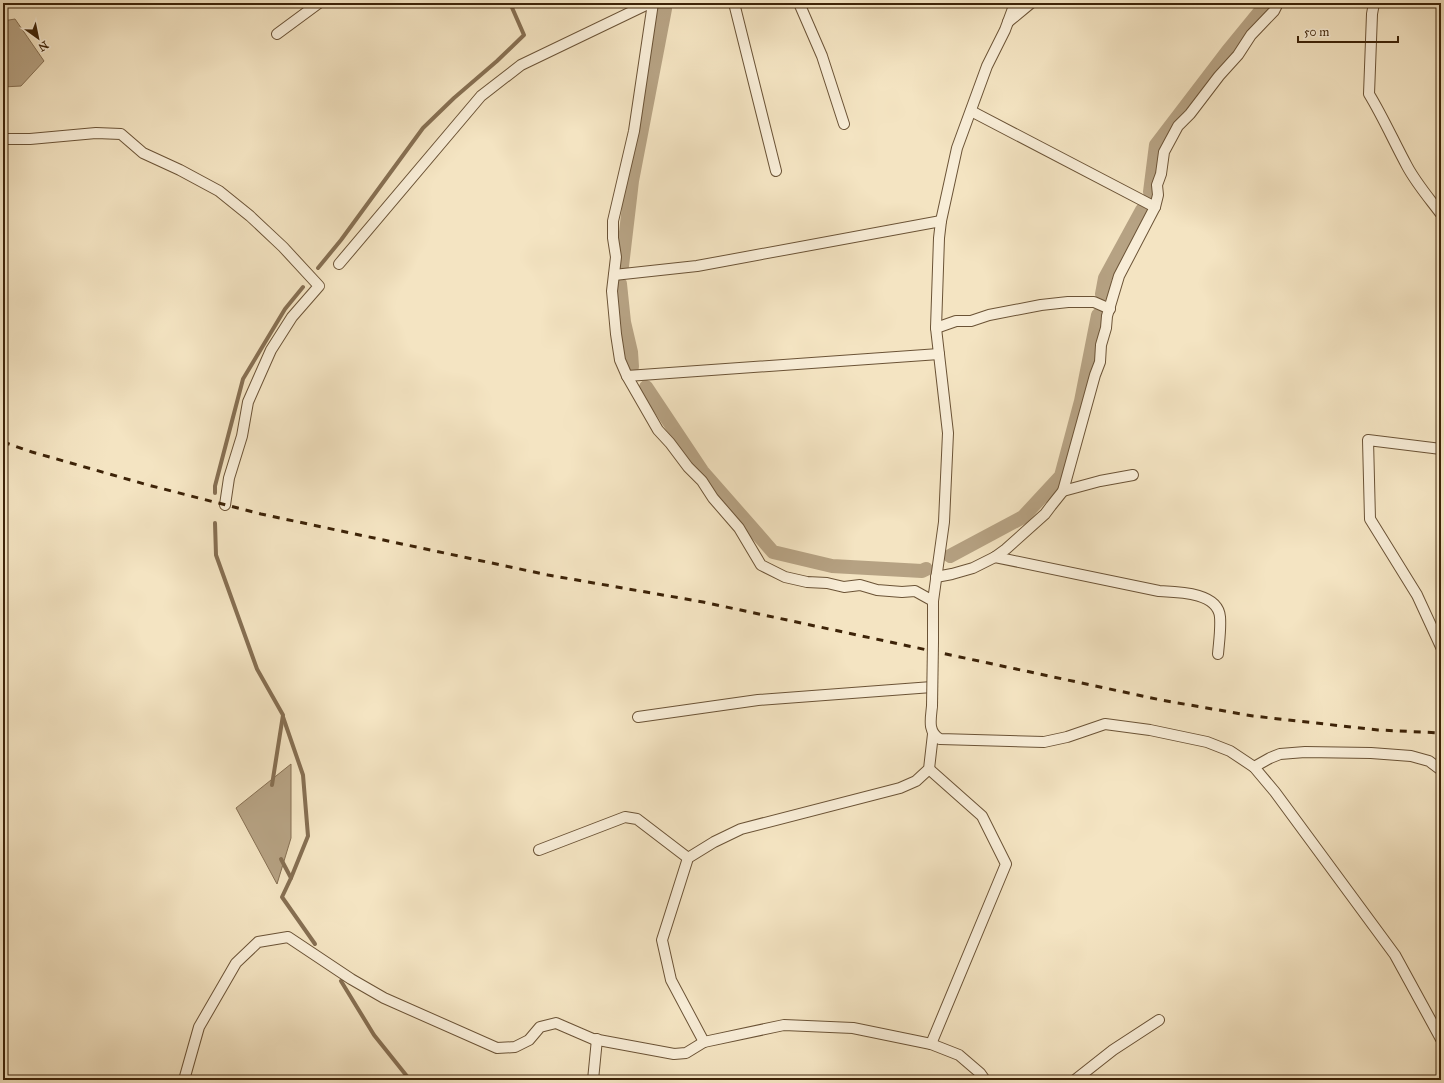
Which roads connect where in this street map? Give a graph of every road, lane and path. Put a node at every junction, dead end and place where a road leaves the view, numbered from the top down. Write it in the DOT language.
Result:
graph roads {
  1 [pos="319,3"];
  2 [pos="652,3"];
  3 [pos="734,3"];
  4 [pos="799,3"];
  5 [pos="1015,3"];
  6 [pos="1031,3"];
  7 [pos="1278,3"];
  8 [pos="1374,3"];
  9 [pos="1008,22"];
  10 [pos="277,34"];
  11 [pos="970,111"];
  12 [pos="844,124"];
  13 [pos="3,139"];
  14 [pos="776,171"];
  15 [pos="1155,207"];
  16 [pos="1441,214"];
  17 [pos="941,221"];
  18 [pos="338,264"];
  19 [pos="614,275"];
  20 [pos="1110,308"];
  21 [pos="936,328"];
  22 [pos="939,354"];
  23 [pos="627,376"];
  24 [pos="1441,449"];
  25 [pos="1134,475"];
  26 [pos="1063,491"];
  27 [pos="226,505"];
  28 [pos="995,557"];
  29 [pos="936,577"];
  30 [pos="933,601"];
  31 [pos="1441,648"];
  32 [pos="1218,654"];
  33 [pos="932,687"];
  34 [pos="638,717"];
  35 [pos="933,734"];
  36 [pos="1254,767"];
  37 [pos="929,769"];
  38 [pos="1441,770"];
  39 [pos="539,850"];
  40 [pos="688,858"];
  41 [pos="1159,1020"];
  42 [pos="1441,1039"];
  43 [pos="597,1040"];
  44 [pos="704,1042"];
  45 [pos="931,1044"];
  46 [pos="184,1080"];
  47 [pos="593,1080"];
  48 [pos="985,1080"];
  49 [pos="1075,1080"];
  1 -- 10 [label="street"];
  2 -- 18 [label="street"];
  2 -- 19 [label="street"];
  3 -- 14 [label="street"];
  4 -- 12 [label="street"];
  5 -- 9 [label="street"];
  6 -- 9 [label="street"];
  7 -- 15 [label="street"];
  8 -- 16 [label="street"];
  9 -- 11 [label="street"];
  11 -- 15 [label="street"];
  11 -- 17 [label="street"];
  13 -- 27 [label="street"];
  15 -- 20 [label="street"];
  17 -- 19 [label="street"];
  17 -- 21 [label="street"];
  19 -- 23 [label="street"];
  20 -- 21 [label="street"];
  20 -- 26 [label="street"];
  21 -- 22 [label="street"];
  22 -- 23 [label="street"];
  22 -- 29 [label="street"];
  23 -- 30 [label="street"];
  24 -- 31 [label="street"];
  25 -- 26 [label="street"];
  26 -- 28 [label="street"];
  28 -- 29 [label="street"];
  28 -- 32 [label="street"];
  29 -- 30 [label="street"];
  30 -- 33 [label="street, bridge"];
  33 -- 34 [label="street"];
  33 -- 35 [label="street, bridge"];
  35 -- 36 [label="street"];
  35 -- 37 [label="street"];
  36 -- 38 [label="street"];
  36 -- 42 [label="street"];
  37 -- 40 [label="street"];
  37 -- 45 [label="street"];
  39 -- 40 [label="street"];
  40 -- 44 [label="street"];
  41 -- 49 [label="street"];
  43 -- 44 [label="street"];
  43 -- 46 [label="street"];
  43 -- 47 [label="street"];
  44 -- 45 [label="street"];
  45 -- 48 [label="street"];
}
